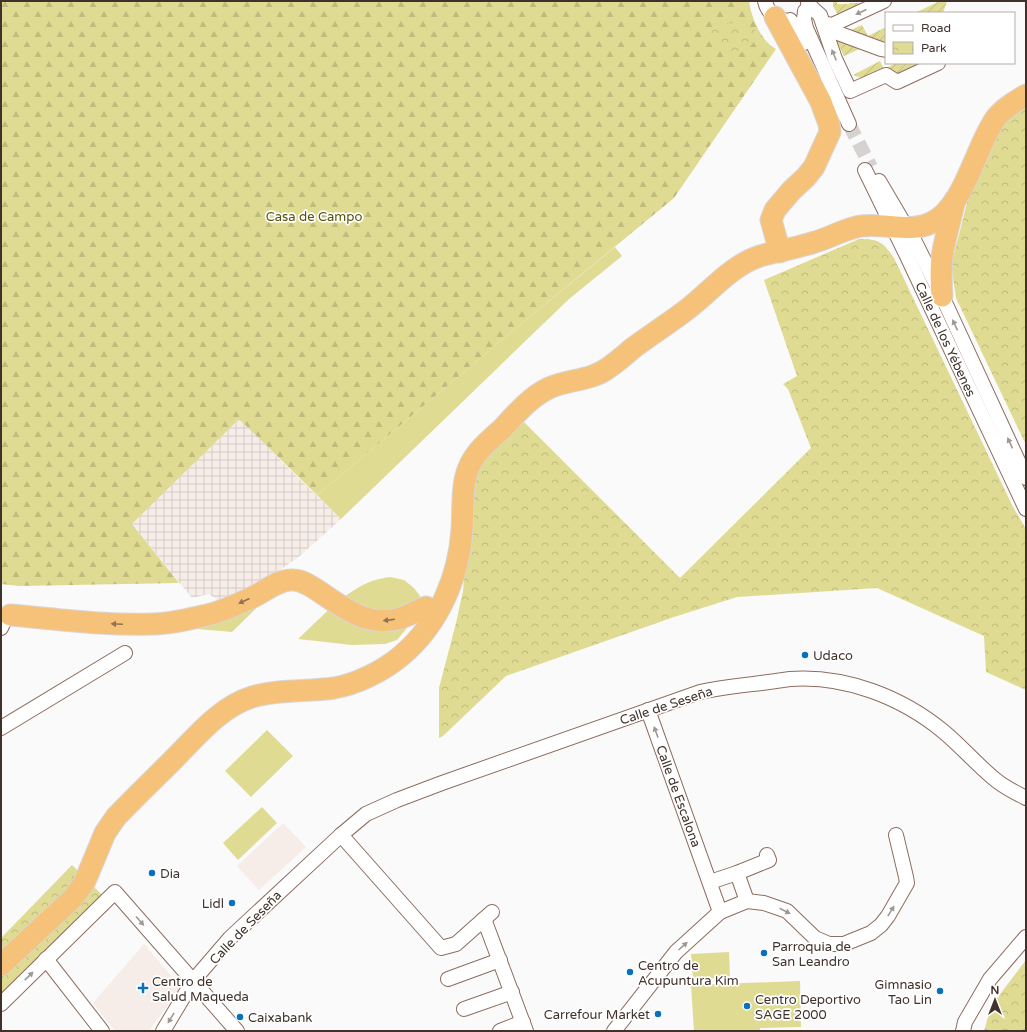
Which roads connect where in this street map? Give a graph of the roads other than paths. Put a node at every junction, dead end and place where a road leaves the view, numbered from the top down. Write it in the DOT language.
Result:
graph roads {
  1 [pos="884,1"];
  2 [pos="807,5"];
  3 [pos="777,14"];
  4 [pos="824,23"];
  5 [pos="835,32"];
  6 [pos="885,50"];
  7 [pos="936,64"];
  8 [pos="1026,82"];
  9 [pos="1026,95"];
  10 [pos="868,169"];
  11 [pos="955,199"];
  12 [pos="897,222"];
  13 [pos="779,245"];
  14 [pos="942,296"];
  15 [pos="1026,478"];
  16 [pos="1026,509"];
  17 [pos="426,607"];
  18 [pos="3,621"];
  19 [pos="125,653"];
  20 [pos="648,710"];
  21 [pos="1,728"];
  22 [pos="1026,798"];
  23 [pos="341,835"];
  24 [pos="896,835"];
  25 [pos="767,855"];
  26 [pos="737,873"];
  27 [pos="710,882"];
  28 [pos="747,901"];
  29 [pos="720,912"];
  30 [pos="1026,938"];
  31 [pos="1,948"];
  32 [pos="46,959"];
  33 [pos="500,960"];
  34 [pos="1,965"];
  35 [pos="448,979"];
  36 [pos="193,981"];
  37 [pos="512,992"];
  38 [pos="1,1004"];
  39 [pos="464,1009"];
  40 [pos="525,1026"];
  41 [pos="102,1031"];
  42 [pos="163,1031"];
  43 [pos="236,1031"];
  44 [pos="500,1031"];
  45 [pos="614,1031"];
  46 [pos="963,1031"];
  1 -- 4 [label="street, one-way"];
  2 -- 3 [label="street"];
  2 -- 3 [label="street"];
  2 -- 4 [label="street"];
  3 -- 13 [label="highway"];
  7 -- 4 [label="street, one-way"];
  5 -- 6 [label="street"];
  8 -- 12 [label="highway"];
  9 -- 11 [label="highway"];
  10 -- 12 [label="street, Calle de los Yébenes"];
  11 -- 12 [label="highway"];
  11 -- 14 [label="highway"];
  12 -- 13 [label="highway"];
  12 -- 14 [label="street, Calle de los Yébenes"];
  12 -- 16 [label="street, Calle de los Yébenes"];
  13 -- 17 [label="highway"];
  13 -- 34 [label="highway"];
  15 -- 14 [label="street, Calle de los Yébenes, one-way"];
  17 -- 18 [label="highway, one-way"];
  17 -- 31 [label="highway"];
  19 -- 21 [label="street"];
  20 -- 22 [label="street, Calle de Seseña"];
  20 -- 23 [label="street, Calle de Seseña"];
  27 -- 20 [label="street, Calle de Escalona, one-way"];
  23 -- 33 [label="street"];
  23 -- 36 [label="street, Calle de Seseña"];
  28 -- 24 [label="street, one-way"];
  25 -- 26 [label="street"];
  26 -- 27 [label="street"];
  26 -- 28 [label="street"];
  27 -- 29 [label="street, Calle de Escalona"];
  28 -- 29 [label="street"];
  45 -- 29 [label="street, one-way"];
  30 -- 46 [label="street"];
  32 -- 36 [label="street, one-way"];
  38 -- 32 [label="street, one-way"];
  32 -- 41 [label="street"];
  33 -- 35 [label="street"];
  33 -- 37 [label="street"];
  36 -- 42 [label="street, Calle de Seseña, one-way"];
  36 -- 43 [label="street"];
  37 -- 39 [label="street"];
  37 -- 40 [label="street"];
  40 -- 44 [label="street"];
}
